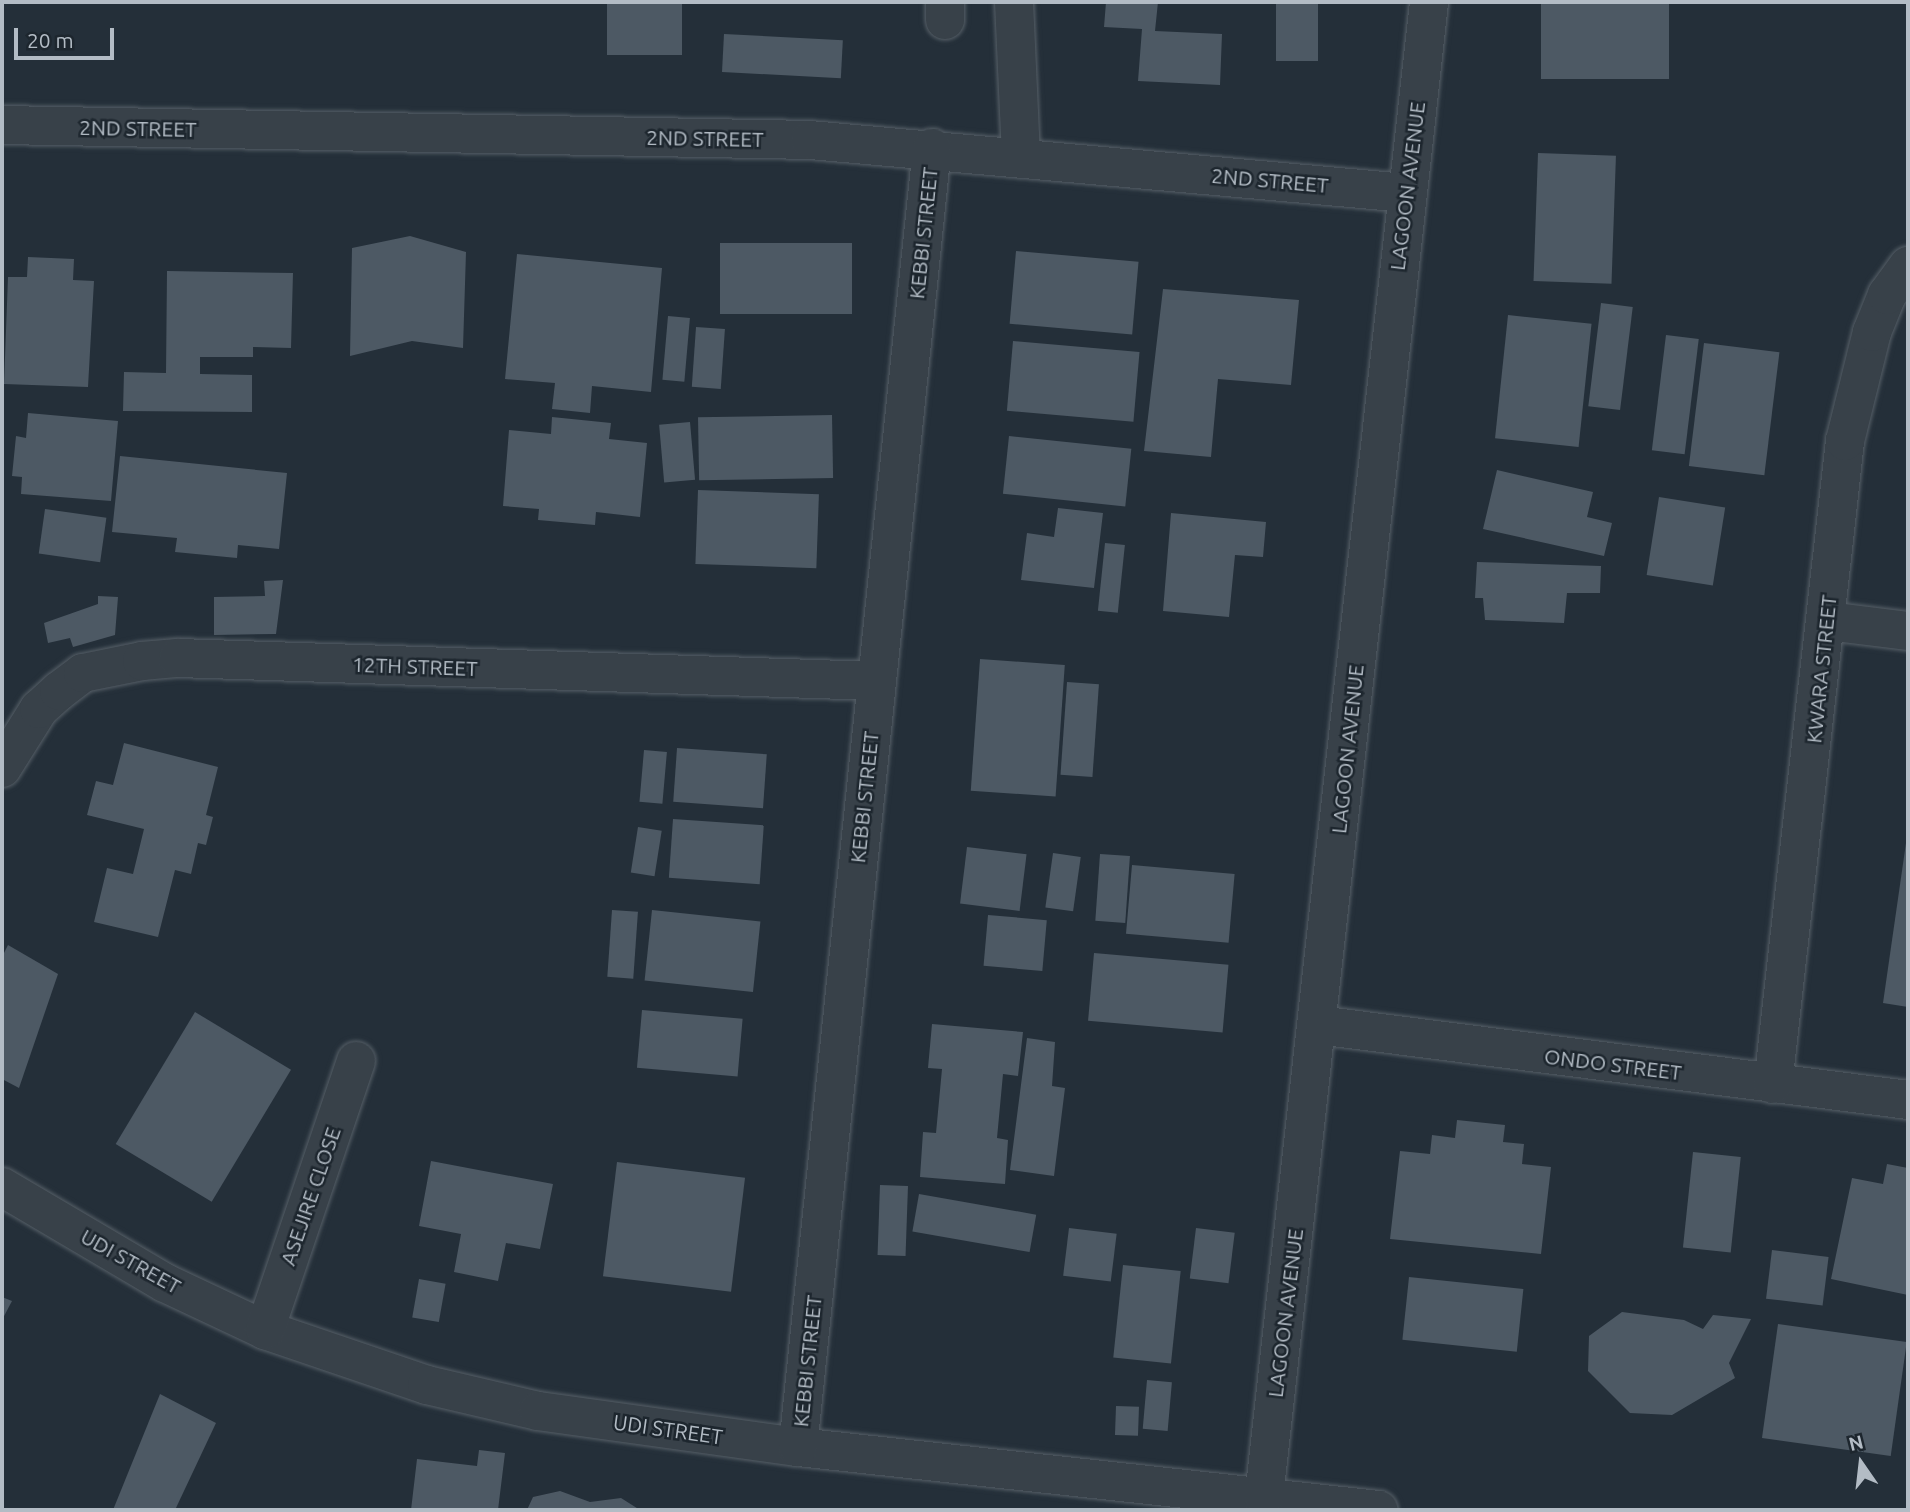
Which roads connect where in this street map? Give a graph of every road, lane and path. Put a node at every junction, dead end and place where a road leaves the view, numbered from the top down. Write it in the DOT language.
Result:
graph roads {
  1 [pos="1014,2"];
  2 [pos="1429,2"];
  3 [pos="2,125"];
  4 [pos="932,148"];
  5 [pos="1021,156"];
  6 [pos="1406,193"];
  7 [pos="1908,266"];
  8 [pos="1827,621"];
  9 [pos="1908,631"];
  10 [pos="876,681"];
  11 [pos="2,768"];
  12 [pos="1318,1026"];
  13 [pos="356,1061"];
  14 [pos="1773,1084"];
  15 [pos="1908,1100"];
  16 [pos="2,1187"];
  17 [pos="265,1330"];
  18 [pos="798,1447"];
  19 [pos="1264,1497"];
  20 [pos="1379,1510"];
  1 -- 5 [label="street"];
  2 -- 6 [label="street, LAGOON AVENUE"];
  3 -- 4 [label="street, 2ND STREET"];
  4 -- 5 [label="street, 2ND STREET"];
  4 -- 10 [label="street, KEBBI STREET"];
  5 -- 6 [label="street, 2ND STREET"];
  6 -- 12 [label="street, LAGOON AVENUE"];
  7 -- 8 [label="street, KWARA STREET"];
  8 -- 9 [label="street"];
  8 -- 14 [label="street, KWARA STREET"];
  10 -- 11 [label="street, 12TH STREET"];
  10 -- 18 [label="street, KEBBI STREET"];
  12 -- 14 [label="street, ONDO STREET"];
  12 -- 19 [label="street, LAGOON AVENUE"];
  13 -- 17 [label="street, ASEJIRE CLOSE"];
  14 -- 15 [label="street, ONDO STREET"];
  16 -- 17 [label="street, UDI STREET"];
  17 -- 18 [label="street, UDI STREET"];
  18 -- 19 [label="street, UDI STREET"];
  19 -- 20 [label="street, UDI STREET"];
}
